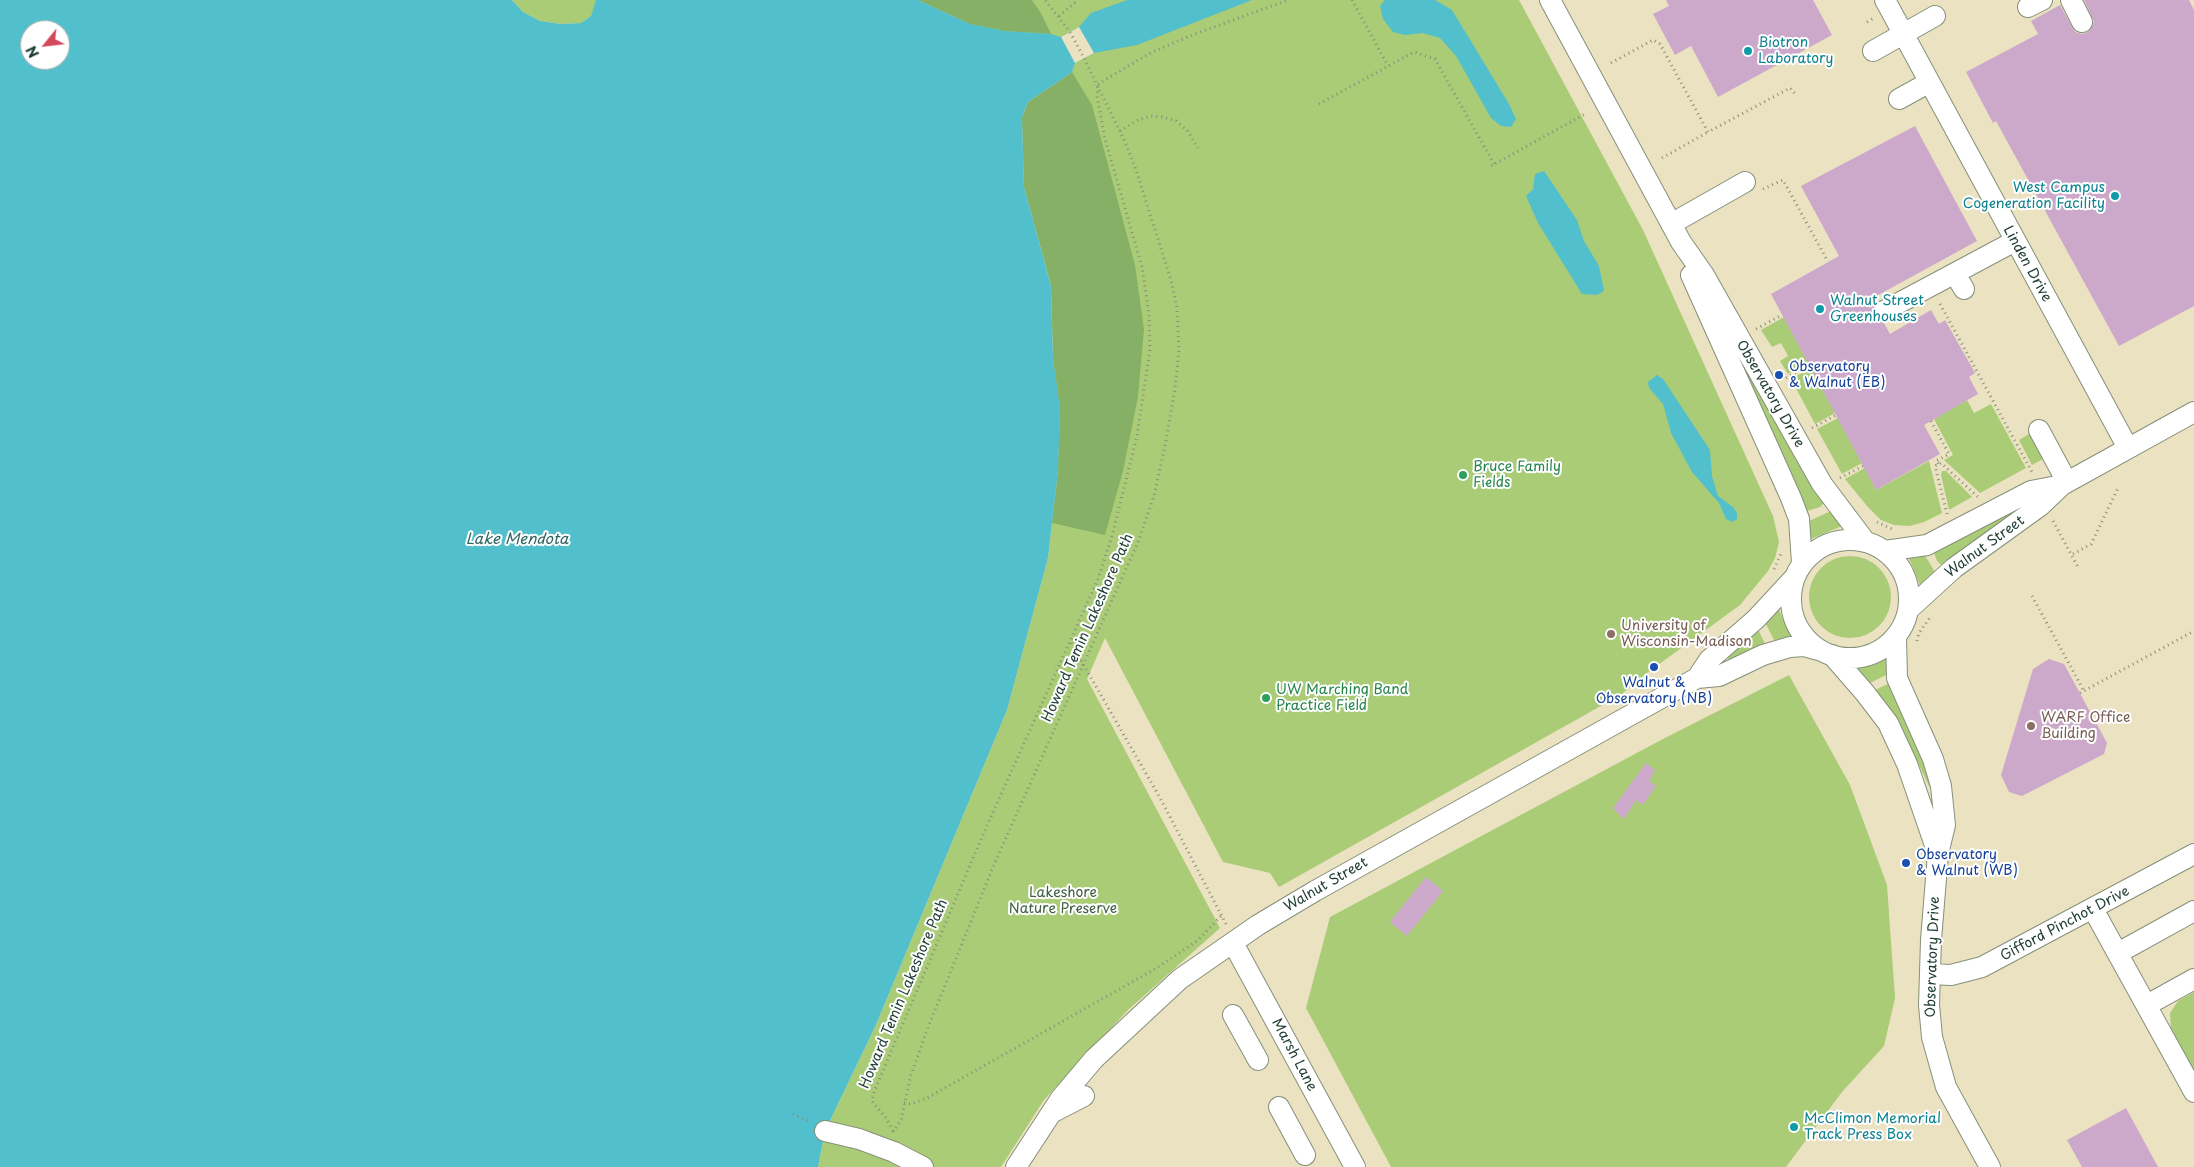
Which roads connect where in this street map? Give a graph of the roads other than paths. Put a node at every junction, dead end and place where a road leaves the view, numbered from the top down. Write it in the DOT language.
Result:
graph roads {
  1 [pos="1550,0"];
  2 [pos="1885,0"];
  3 [pos="2071,0"];
  4 [pos="1935,16"];
  5 [pos="2082,22"];
  6 [pos="1903,34"];
  7 [pos="1873,51"];
  8 [pos="1928,83"];
  9 [pos="1899,99"];
  10 [pos="1750,188"];
  11 [pos="1671,224"];
  12 [pos="2015,241"];
  13 [pos="1681,242"];
  14 [pos="1884,311"];
  15 [pos="2194,412"];
  16 [pos="2039,430"];
  17 [pos="2128,448"];
  18 [pos="2065,483"];
  19 [pos="1866,541"];
  20 [pos="1885,551"];
  21 [pos="1798,570"];
  22 [pos="1908,610"];
  23 [pos="1896,636"];
  24 [pos="1826,652"];
  25 [pos="1697,678"];
  26 [pos="1938,854"];
  27 [pos="2194,854"];
  28 [pos="2093,909"];
  29 [pos="2194,911"];
  30 [pos="1233,942"];
  31 [pos="2118,953"];
  32 [pos="1930,974"];
  33 [pos="2194,979"];
  34 [pos="2147,1006"];
  35 [pos="1233,1015"];
  36 [pos="1258,1060"];
  37 [pos="2194,1092"];
  38 [pos="1084,1096"];
  39 [pos="1279,1107"];
  40 [pos="1050,1114"];
  41 [pos="825,1131"];
  42 [pos="1305,1155"];
  43 [pos="923,1167"];
  44 [pos="1016,1167"];
  45 [pos="1354,1167"];
  46 [pos="1990,1167"];
  1 -- 11 [label="street, Observatory Drive"];
  2 -- 6 [label="street, Linden Drive"];
  3 -- 5 [label="street"];
  4 -- 6 [label="street"];
  6 -- 7 [label="street"];
  6 -- 8 [label="street, Linden Drive"];
  8 -- 9 [label="street"];
  8 -- 12 [label="street, Linden Drive"];
  10 -- 11 [label="street"];
  11 -- 13 [label="street, Observatory Drive"];
  12 -- 14 [label="street"];
  12 -- 17 [label="street, Linden Drive"];
  13 -- 19 [label="street, Observatory Drive"];
  13 -- 21 [label="street, Observatory Drive"];
  15 -- 17 [label="street, Walnut Street"];
  16 -- 18 [label="street"];
  17 -- 18 [label="street, Walnut Street"];
  18 -- 20 [label="street, Walnut Street"];
  18 -- 22 [label="street, Walnut Street"];
  19 -- 20 [label="street"];
  19 -- 21 [label="street"];
  20 -- 22 [label="street"];
  21 -- 24 [label="street"];
  21 -- 25 [label="street, Walnut Street"];
  22 -- 23 [label="street"];
  23 -- 24 [label="street"];
  23 -- 26 [label="street, Observatory Drive"];
  24 -- 25 [label="street, Walnut Street"];
  24 -- 26 [label="street, Observatory Drive"];
  25 -- 30 [label="street, Walnut Street"];
  26 -- 32 [label="street, Observatory Drive"];
  27 -- 28 [label="street, Gifford Pinchot Drive"];
  28 -- 31 [label="street"];
  28 -- 32 [label="street, Gifford Pinchot Drive"];
  29 -- 31 [label="street"];
  30 -- 40 [label="street, Walnut Street"];
  30 -- 45 [label="street, Marsh Lane"];
  31 -- 34 [label="street"];
  32 -- 46 [label="street, Observatory Drive"];
  33 -- 34 [label="street"];
  34 -- 37 [label="street"];
  35 -- 36 [label="street"];
  38 -- 40 [label="street"];
  39 -- 42 [label="street"];
  40 -- 44 [label="street, Walnut Street"];
  41 -- 43 [label="street"];
}
